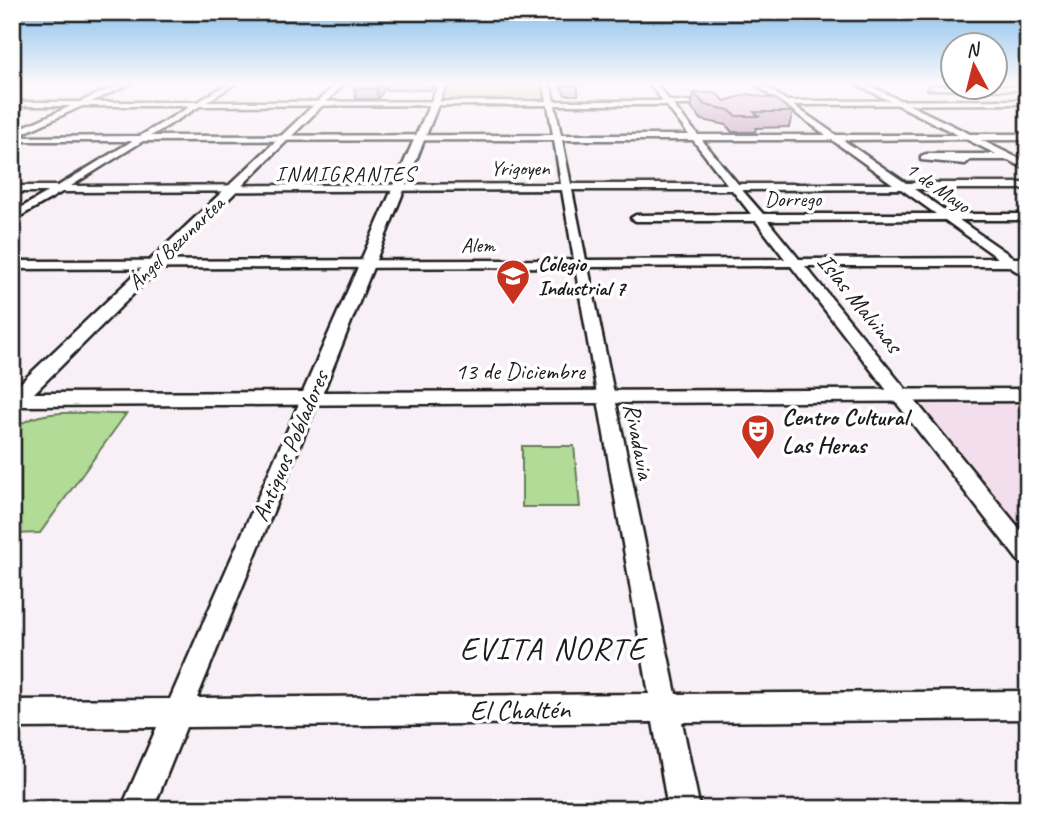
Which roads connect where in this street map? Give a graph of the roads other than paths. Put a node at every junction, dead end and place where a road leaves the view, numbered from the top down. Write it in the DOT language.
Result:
graph roads {
  1 [pos="44,121"];
  2 [pos="170,121"];
  3 [pos="301,121"];
  4 [pos="427,121"];
  5 [pos="554,121"];
  6 [pos="683,121"];
  7 [pos="812,121"];
  8 [pos="940,121"];
  9 [pos="12,137"];
  10 [pos="695,137"];
  11 [pos="834,137"];
  12 [pos="971,137"];
  13 [pos="1028,137"];
  14 [pos="284,138"];
  15 [pos="420,138"];
  16 [pos="557,138"];
  17 [pos="142,139"];
  18 [pos="966,157"];
  19 [pos="1007,157"];
  20 [pos="1028,165"];
  21 [pos="904,186"];
  22 [pos="1028,186"];
  23 [pos="567,187"];
  24 [pos="735,187"];
  25 [pos="233,188"];
  26 [pos="399,188"];
  27 [pos="12,189"];
  28 [pos="60,189"];
  29 [pos="12,218"];
  30 [pos="636,218"];
  31 [pos="760,218"];
  32 [pos="949,219"];
  33 [pos="1028,219"];
  34 [pos="1010,262"];
  35 [pos="1028,262"];
  36 [pos="795,263"];
  37 [pos="366,264"];
  38 [pos="581,264"];
  39 [pos="12,265"];
  40 [pos="154,265"];
  41 [pos="1028,274"];
  42 [pos="1028,395"];
  43 [pos="901,396"];
  44 [pos="606,397"];
  45 [pos="310,399"];
  46 [pos="13,401"];
  47 [pos="1028,555"];
  48 [pos="1028,705"];
  49 [pos="665,708"];
  50 [pos="177,712"];
  51 [pos="12,714"];
  52 [pos="137,809"];
  53 [pos="684,809"];
  1 -- 9 [label="street"];
  2 -- 17 [label="street"];
  3 -- 14 [label="street, Ángel Bezunartea"];
  4 -- 15 [label="street, Antiguos Pobladores"];
  5 -- 16 [label="street, Rivadavia"];
  6 -- 10 [label="street, Islas Malvinas"];
  7 -- 11 [label="street, 1 de Mayo"];
  8 -- 12 [label="street"];
  9 -- 17 [label="street"];
  10 -- 11 [label="street"];
  10 -- 16 [label="street"];
  10 -- 24 [label="street, Islas Malvinas"];
  11 -- 12 [label="street"];
  11 -- 21 [label="street, 1 de Mayo"];
  12 -- 13 [label="street"];
  12 -- 19 [label="street"];
  12 -- 20 [label="street"];
  14 -- 15 [label="street"];
  14 -- 17 [label="street"];
  14 -- 25 [label="street, Ángel Bezunartea"];
  15 -- 16 [label="street"];
  15 -- 26 [label="street, Antiguos Pobladores"];
  16 -- 23 [label="street, Rivadavia"];
  17 -- 28 [label="street"];
  18 -- 19 [label="street"];
  19 -- 20 [label="street"];
  21 -- 22 [label="street, Yrigoyen"];
  21 -- 24 [label="street, Yrigoyen"];
  21 -- 32 [label="street, 1 de Mayo"];
  23 -- 24 [label="street, Yrigoyen"];
  23 -- 26 [label="street, Yrigoyen"];
  23 -- 38 [label="street, Rivadavia"];
  24 -- 31 [label="street, Islas Malvinas"];
  25 -- 26 [label="street, Yrigoyen"];
  25 -- 28 [label="street, Yrigoyen"];
  25 -- 40 [label="street, Ángel Bezunartea"];
  26 -- 37 [label="street, Antiguos Pobladores"];
  27 -- 28 [label="street, Yrigoyen"];
  28 -- 29 [label="street"];
  30 -- 31 [label="street, Dorrego"];
  31 -- 32 [label="street, Dorrego"];
  31 -- 36 [label="street, Islas Malvinas"];
  32 -- 33 [label="street, Dorrego"];
  32 -- 34 [label="street, 1 de Mayo"];
  34 -- 35 [label="street, Alem"];
  34 -- 36 [label="street, Alem"];
  34 -- 41 [label="street, 1 de Mayo"];
  36 -- 38 [label="street, Alem"];
  36 -- 43 [label="street, Islas Malvinas"];
  37 -- 38 [label="street, Alem"];
  37 -- 40 [label="street, Alem"];
  37 -- 45 [label="street, Antiguos Pobladores"];
  38 -- 44 [label="street, Rivadavia"];
  39 -- 40 [label="street, Alem"];
  40 -- 46 [label="street, Ángel Bezunartea"];
  42 -- 43 [label="street, 13 de Diciembre"];
  43 -- 44 [label="street, 13 de Diciembre"];
  43 -- 47 [label="street, Islas Malvinas"];
  44 -- 45 [label="street, 13 de Diciembre"];
  44 -- 49 [label="street, Rivadavia"];
  45 -- 46 [label="street, 13 de Diciembre"];
  45 -- 50 [label="street, Antiguos Pobladores"];
  48 -- 49 [label="street, El Chaltén"];
  49 -- 50 [label="street, El Chaltén"];
  49 -- 53 [label="street, Rivadavia"];
  50 -- 51 [label="street, El Chaltén"];
  50 -- 52 [label="street, Antiguos Pobladores"];
}
